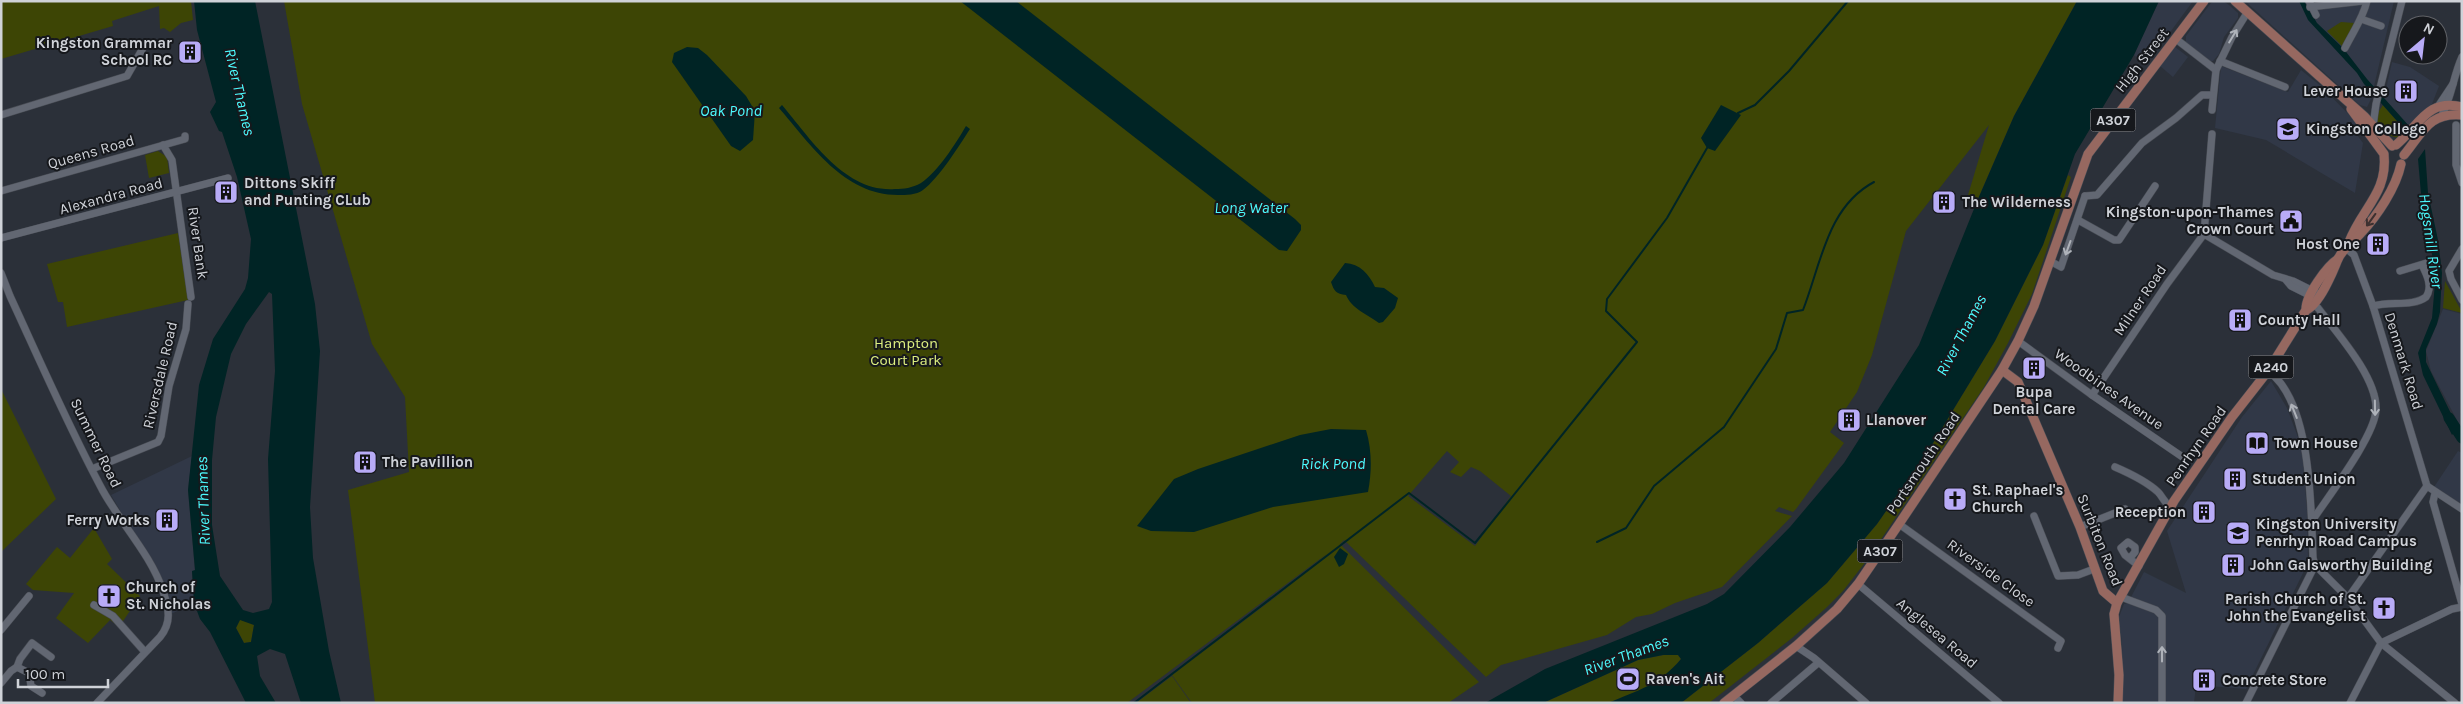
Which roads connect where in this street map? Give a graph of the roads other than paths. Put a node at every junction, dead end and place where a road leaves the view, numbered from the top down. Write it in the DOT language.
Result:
graph roads {
  1 [pos="2204,1"];
  2 [pos="2235,1"];
  3 [pos="2363,1"];
  4 [pos="2367,1"];
  5 [pos="2402,1"];
  6 [pos="2310,4"];
  7 [pos="2248,13"];
  8 [pos="2316,15"];
  9 [pos="2361,19"];
  10 [pos="2380,26"];
  11 [pos="2176,39"];
  12 [pos="143,48"];
  13 [pos="2346,48"];
  14 [pos="2462,57"];
  15 [pos="2220,61"];
  16 [pos="2216,70"];
  17 [pos="2285,87"];
  18 [pos="2213,95"];
  19 [pos="2347,103"];
  20 [pos="2376,104"];
  21 [pos="2443,105"];
  22 [pos="2462,107"];
  23 [pos="2212,110"];
  24 [pos="2,112"];
  25 [pos="2442,115"];
  26 [pos="2462,115"];
  27 [pos="2364,116"];
  28 [pos="2456,125"];
  29 [pos="2373,126"];
  30 [pos="2212,134"];
  31 [pos="185,136"];
  32 [pos="163,146"];
  33 [pos="2394,146"];
  34 [pos="2404,155"];
  35 [pos="2385,158"];
  36 [pos="2401,164"];
  37 [pos="228,178"];
  38 [pos="2462,183"];
  39 [pos="2155,186"];
  40 [pos="2076,190"];
  41 [pos="1,191"];
  42 [pos="177,193"];
  43 [pos="2085,196"];
  44 [pos="2078,220"];
  45 [pos="2204,234"];
  46 [pos="1,238"];
  47 [pos="2347,246"];
  48 [pos="2462,249"];
  49 [pos="2433,261"];
  50 [pos="2050,262"];
  51 [pos="2422,265"];
  52 [pos="2400,271"];
  53 [pos="1,273"];
  54 [pos="2314,297"];
  55 [pos="189,300"];
  56 [pos="2462,300"];
  57 [pos="2373,306"];
  58 [pos="2018,341"];
  59 [pos="2002,370"];
  60 [pos="2268,371"];
  61 [pos="2092,396"];
  62 [pos="2184,458"];
  63 [pos="2115,467"];
  64 [pos="92,469"];
  65 [pos="2427,486"];
  66 [pos="2436,493"];
  67 [pos="2171,507"];
  68 [pos="2125,508"];
  69 [pos="2462,510"];
  70 [pos="2034,516"];
  71 [pos="2312,522"];
  72 [pos="1899,524"];
  73 [pos="2080,526"];
  74 [pos="2130,558"];
  75 [pos="2315,565"];
  76 [pos="2139,566"];
  77 [pos="2094,568"];
  78 [pos="1858,584"];
  79 [pos="29,596"];
  80 [pos="2348,598"];
  81 [pos="2119,600"];
  82 [pos="94,605"];
  83 [pos="2462,605"];
  84 [pos="1,630"];
  85 [pos="2381,643"];
  86 [pos="1796,646"];
  87 [pos="2058,648"];
  88 [pos="145,652"];
  89 [pos="51,657"];
  90 [pos="1818,662"];
  91 [pos="17,667"];
  92 [pos="1,683"];
  93 [pos="42,692"];
  94 [pos="1734,696"];
  95 [pos="98,703"];
  96 [pos="1724,703"];
  97 [pos="1741,703"];
  98 [pos="1771,703"];
  99 [pos="1866,703"];
  100 [pos="1999,703"];
  101 [pos="2118,703"];
  102 [pos="2162,703"];
  103 [pos="2246,703"];
  104 [pos="2350,703"];
  105 [pos="2455,703"];
  1 -- 11 [label="main road, High Street / A307"];
  2 -- 7 [label="main road"];
  3 -- 6 [label="street"];
  4 -- 9 [label="street"];
  5 -- 20 [label="street"];
  6 -- 8 [label="street"];
  15 -- 7 [label="street, one-way"];
  7 -- 19 [label="main road"];
  9 -- 10 [label="street"];
  9 -- 13 [label="street"];
  11 -- 16 [label="street"];
  11 -- 40 [label="main road, High Street / A307"];
  12 -- 24 [label="street"];
  14 -- 21 [label="street"];
  15 -- 16 [label="street"];
  15 -- 17 [label="street"];
  16 -- 18 [label="street"];
  18 -- 23 [label="street"];
  18 -- 43 [label="street"];
  19 -- 27 [label="main road"];
  19 -- 35 [label="main road"];
  20 -- 27 [label="street"];
  20 -- 29 [label="street"];
  21 -- 22 [label="main road"];
  21 -- 25 [label="street"];
  21 -- 33 [label="main road"];
  25 -- 26 [label="main road"];
  25 -- 34 [label="main road"];
  27 -- 29 [label="main road"];
  28 -- 38 [label="street"];
  29 -- 33 [label="main road"];
  30 -- 45 [label="street, Milner Road"];
  31 -- 32 [label="street, Queens Road"];
  32 -- 41 [label="street, Queens Road"];
  32 -- 42 [label="street, River Bank"];
  33 -- 34 [label="main road"];
  33 -- 35 [label="main road"];
  34 -- 36 [label="main road"];
  35 -- 36 [label="main road"];
  35 -- 47 [label="main road, Penrhyn Road / A240"];
  36 -- 47 [label="main road, Penrhyn Road / A240, one-way"];
  37 -- 42 [label="street, Alexandra Road"];
  39 -- 44 [label="street"];
  40 -- 43 [label="street"];
  40 -- 50 [label="main road, Portsmouth Road / A307"];
  42 -- 46 [label="street, Alexandra Road"];
  42 -- 55 [label="street, River Bank"];
  43 -- 44 [label="street"];
  44 -- 50 [label="street, one-way"];
  45 -- 54 [label="street"];
  45 -- 61 [label="street, Milner Road"];
  47 -- 54 [label="main road, Penrhyn Road / A240"];
  47 -- 57 [label="street, Denmark Road"];
  48 -- 56 [label="street"];
  49 -- 51 [label="street"];
  50 -- 58 [label="main road, Portsmouth Road / A307"];
  51 -- 52 [label="street"];
  51 -- 57 [label="street"];
  53 -- 64 [label="street, Summer Road"];
  54 -- 60 [label="main road, Penrhyn Road / A240"];
  54 -- 71 [label="street, one-way"];
  55 -- 64 [label="street, Riversdale Road"];
  57 -- 65 [label="street, Denmark Road"];
  58 -- 59 [label="main road, Portsmouth Road / A307"];
  58 -- 61 [label="street, Woodbines Avenue"];
  59 -- 72 [label="main road, Portsmouth Road / A307"];
  59 -- 73 [label="main road, Surbiton Road"];
  60 -- 67 [label="main road, Penrhyn Road / A240"];
  71 -- 60 [label="street, one-way"];
  61 -- 62 [label="street, Woodbines Avenue"];
  63 -- 67 [label="street"];
  64 -- 88 [label="street, Summer Road"];
  65 -- 66 [label="street"];
  65 -- 80 [label="street"];
  66 -- 69 [label="street"];
  66 -- 83 [label="street"];
  67 -- 76 [label="main road, Penrhyn Road / A240"];
  68 -- 73 [label="street"];
  70 -- 77 [label="street"];
  71 -- 75 [label="street"];
  72 -- 78 [label="main road, Portsmouth Road / A307"];
  72 -- 87 [label="street, Riverside Close"];
  73 -- 77 [label="main road, Surbiton Road"];
  74 -- 76 [label="street"];
  75 -- 80 [label="street"];
  75 -- 103 [label="street"];
  76 -- 81 [label="main road, Penrhyn Road / A240"];
  77 -- 81 [label="main road, Surbiton Road"];
  78 -- 86 [label="main road, Portsmouth Road / A307"];
  78 -- 100 [label="street, Anglesea Road"];
  79 -- 84 [label="street"];
  80 -- 85 [label="street"];
  81 -- 101 [label="main road, Surbiton Road / A240"];
  102 -- 81 [label="street, one-way"];
  82 -- 88 [label="street"];
  83 -- 85 [label="street"];
  85 -- 104 [label="street"];
  85 -- 105 [label="street"];
  86 -- 90 [label="street"];
  86 -- 94 [label="main road, Portsmouth Road / A307"];
  88 -- 95 [label="street"];
  89 -- 91 [label="street"];
  90 -- 98 [label="street"];
  90 -- 99 [label="street"];
  91 -- 92 [label="street"];
  91 -- 93 [label="street"];
  94 -- 96 [label="main road, Portsmouth Road / A307"];
  94 -- 97 [label="street"];
}
